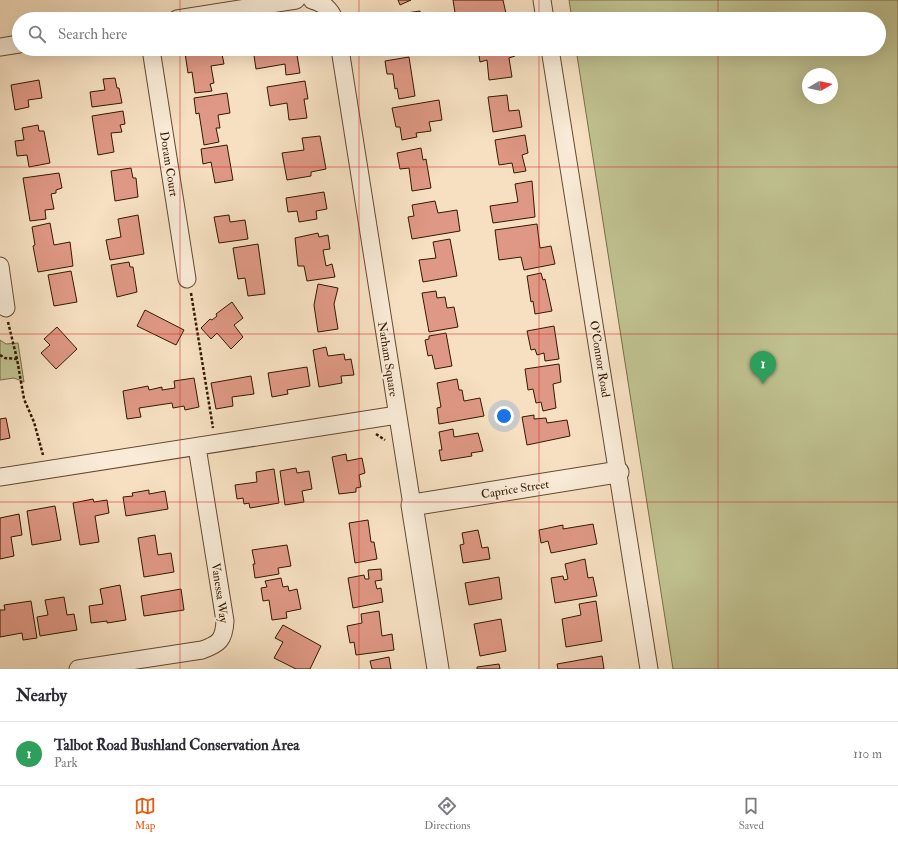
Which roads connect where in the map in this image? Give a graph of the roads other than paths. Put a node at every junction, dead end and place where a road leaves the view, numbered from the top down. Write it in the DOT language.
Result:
graph roads {
  1 [pos="296,0"];
  2 [pos="312,0"];
  3 [pos="542,0"];
  4 [pos="221,12"];
  5 [pos="331,12"];
  6 [pos="545,12"];
  7 [pos="12,45"];
  8 [pos="0,47"];
  9 [pos="152,56"];
  10 [pos="341,56"];
  11 [pos="551,56"];
  12 [pos="0,266"];
  13 [pos="187,279"];
  14 [pos="6,308"];
  15 [pos="397,415"];
  16 [pos="197,447"];
  17 [pos="618,472"];
  18 [pos="0,477"];
  19 [pos="412,505"];
  20 [pos="78,669"];
  21 [pos="438,669"];
  22 [pos="649,669"];
  1 -- 4 [label="street"];
  2 -- 5 [label="street"];
  3 -- 6 [label="street"];
  7 -- 8 [label="street"];
  9 -- 13 [label="street, Doram Court"];
  10 -- 15 [label="street, Natham Square"];
  11 -- 17 [label="street, O'Connor Road"];
  12 -- 14 [label="street"];
  15 -- 16 [label="street"];
  15 -- 19 [label="street, Natham Square"];
  16 -- 18 [label="street"];
  16 -- 20 [label="street, Vanessa Way"];
  17 -- 19 [label="street, Caprice Street"];
  17 -- 22 [label="street, O'Connor Road"];
  19 -- 21 [label="street, Natham Square"];
}
